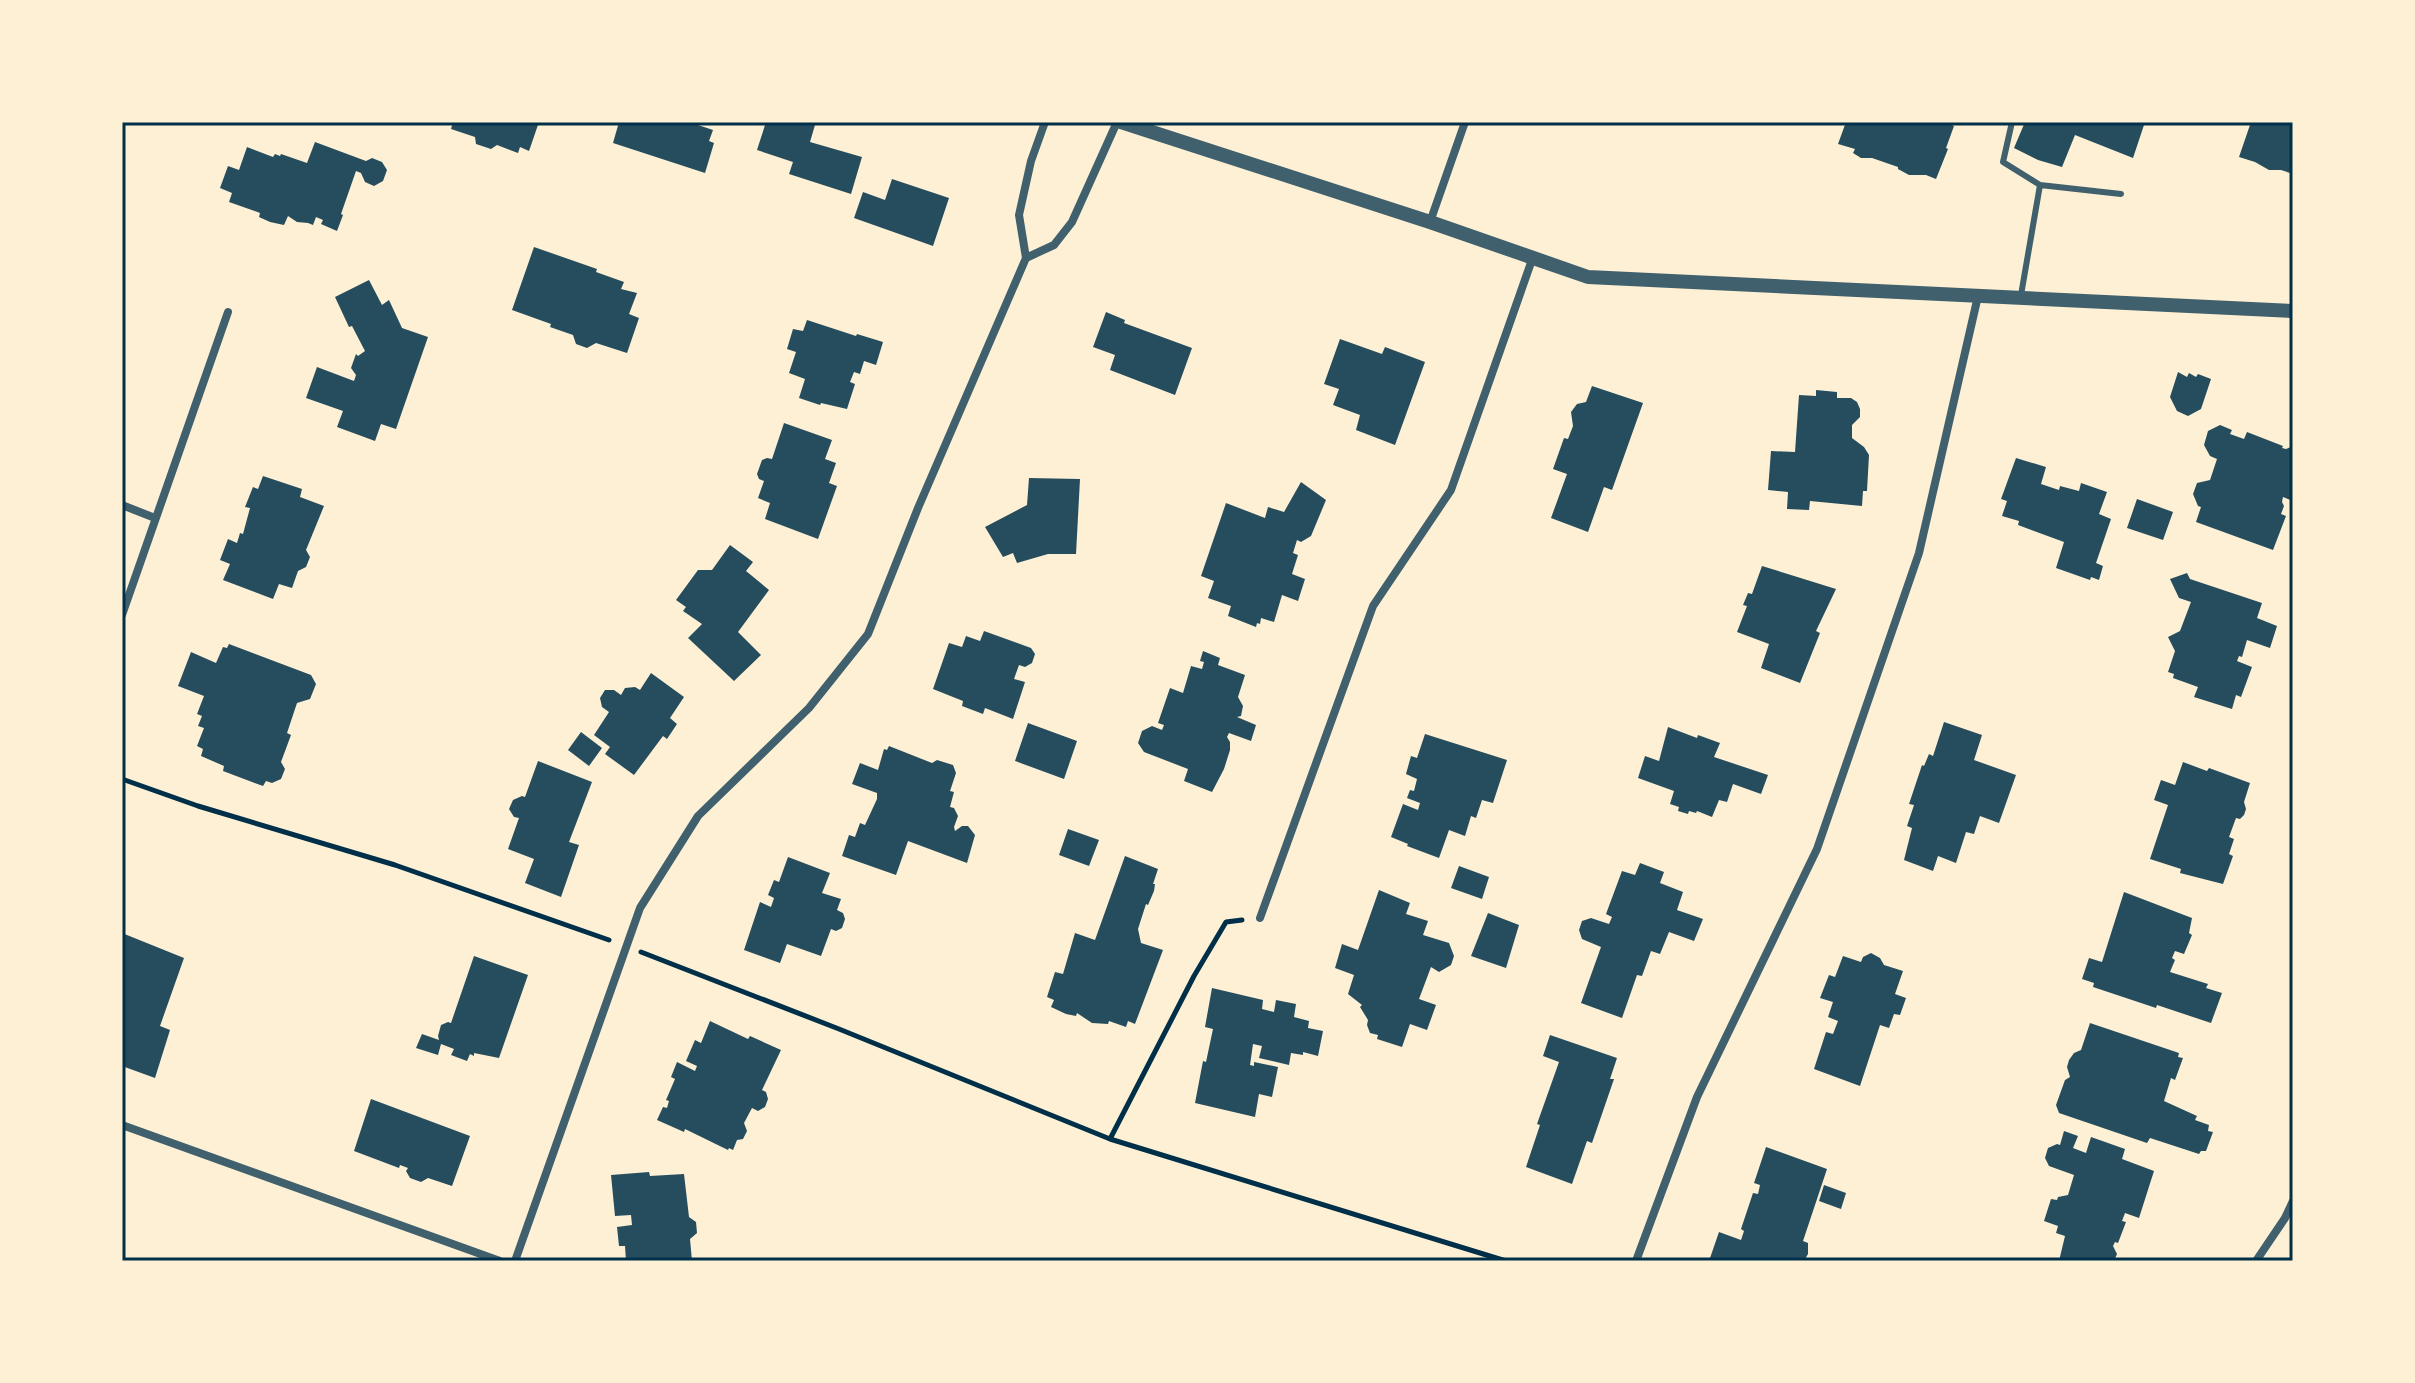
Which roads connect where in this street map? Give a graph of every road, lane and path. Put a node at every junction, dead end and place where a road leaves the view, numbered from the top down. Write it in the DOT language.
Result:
graph roads {
  1 [pos="1045,122"];
  2 [pos="1119,122"];
  3 [pos="1465,122"];
  4 [pos="2012,122"];
  5 [pos="2040,185"];
  6 [pos="2121,194"];
  7 [pos="1430,222"];
  8 [pos="1533,257"];
  9 [pos="1026,258"];
  10 [pos="1978,296"];
  11 [pos="2021,299"];
  12 [pos="2293,311"];
  13 [pos="228,312"];
  14 [pos="122,505"];
  15 [pos="155,518"];
  16 [pos="122,615"];
  17 [pos="122,779"];
  18 [pos="1260,918"];
  19 [pos="627,947"];
  20 [pos="122,1125"];
  21 [pos="1110,1139"];
  22 [pos="2293,1201"];
  23 [pos="500,1261"];
  24 [pos="515,1261"];
  25 [pos="1506,1261"];
  26 [pos="1636,1261"];
  27 [pos="2256,1261"];
  1 -- 9 [label="street"];
  2 -- 7 [label="street"];
  2 -- 9 [label="street"];
  3 -- 7 [label="street"];
  4 -- 5 [label="lane"];
  5 -- 6 [label="lane"];
  5 -- 11 [label="lane"];
  7 -- 8 [label="street"];
  8 -- 10 [label="street"];
  8 -- 18 [label="street"];
  9 -- 19 [label="street"];
  10 -- 11 [label="street"];
  10 -- 26 [label="street"];
  11 -- 12 [label="street"];
  13 -- 15 [label="street"];
  14 -- 15 [label="street"];
  15 -- 16 [label="street"];
  17 -- 19 [label="path"];
  18 -- 21 [label="path"];
  19 -- 21 [label="path"];
  19 -- 24 [label="street"];
  20 -- 23 [label="street"];
  21 -- 25 [label="path"];
  22 -- 27 [label="street"];
}
